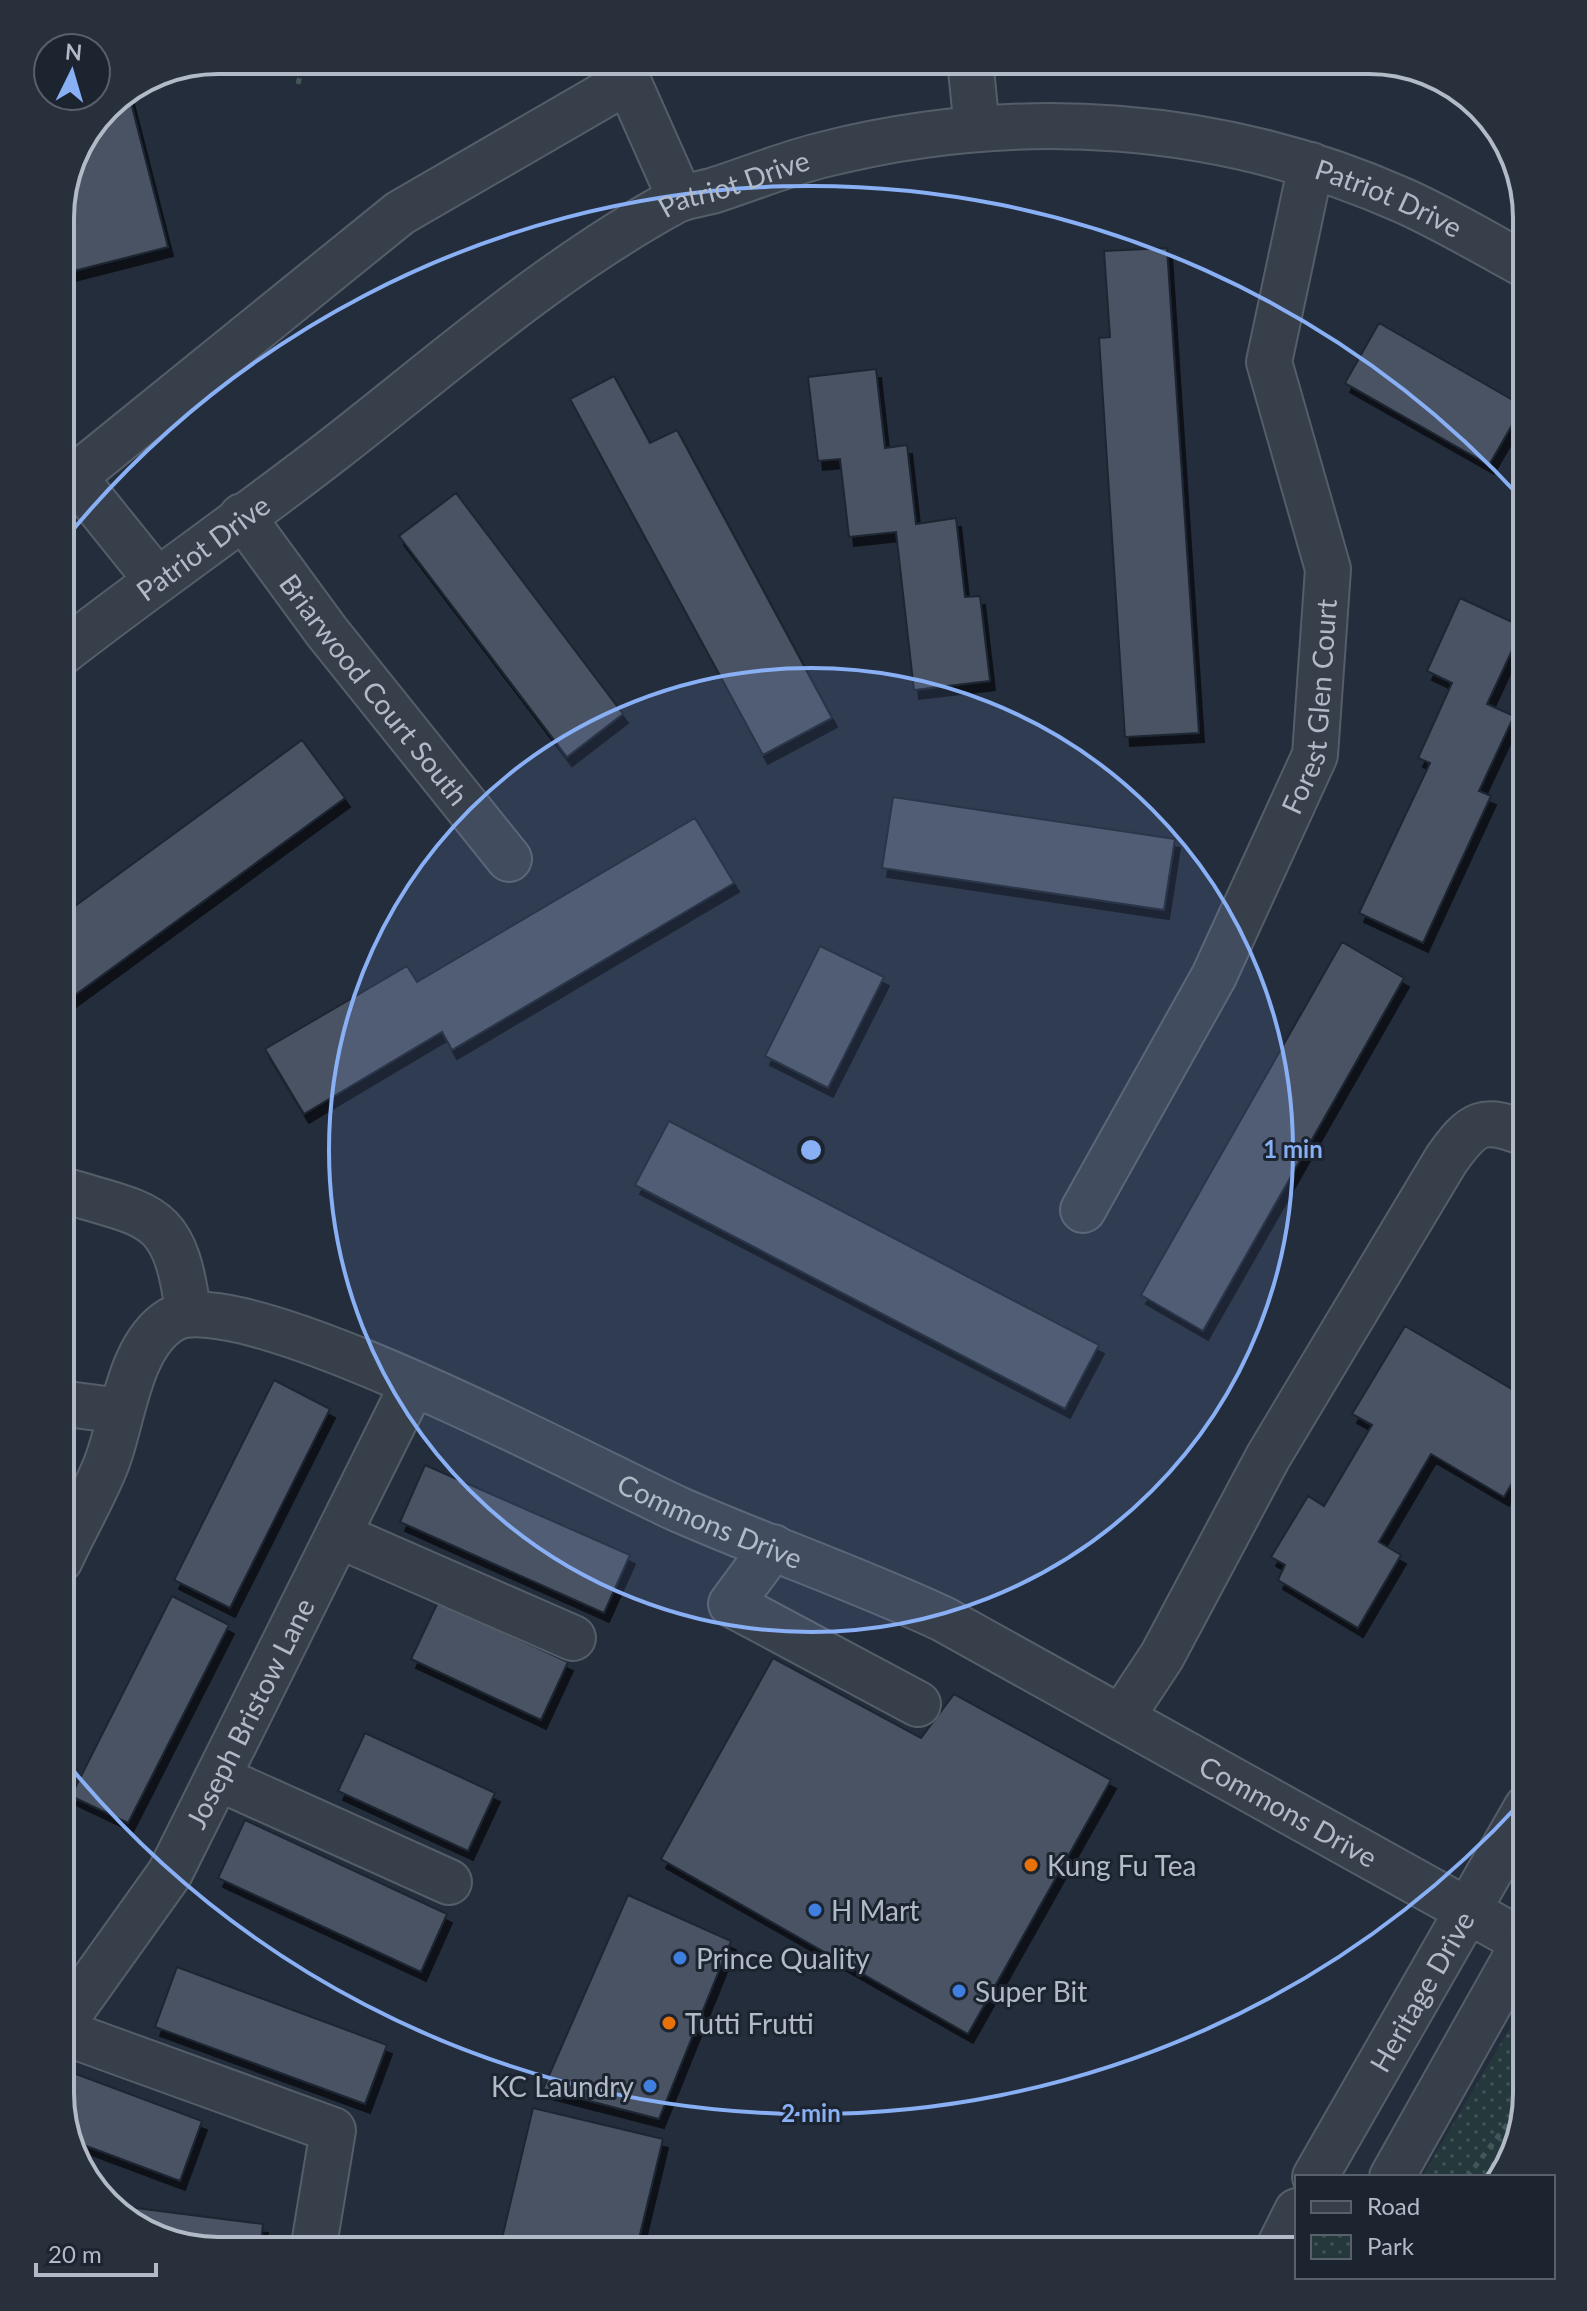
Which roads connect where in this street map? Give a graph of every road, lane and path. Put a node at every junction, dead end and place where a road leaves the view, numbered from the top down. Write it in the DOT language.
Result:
graph roads {
  1 [pos="300,74"];
  2 [pos="620,74"];
  3 [pos="626,74"];
  4 [pos="971,74"];
  5 [pos="298,84"];
  6 [pos="977,129"];
  7 [pos="1311,165"];
  8 [pos="680,198"];
  9 [pos="1513,259"];
  10 [pos="74,470"];
  11 [pos="74,487"];
  12 [pos="242,516"];
  13 [pos="156,579"];
  14 [pos="74,643"];
  15 [pos="509,859"];
  16 [pos="1513,1128"];
  17 [pos="74,1193"];
  18 [pos="1083,1210"];
  19 [pos="188,1312"];
  20 [pos="413,1384"];
  21 [pos="74,1405"];
  22 [pos="120,1411"];
  23 [pos="74,1532"];
  24 [pos="340,1536"];
  25 [pos="773,1547"];
  26 [pos="573,1638"];
  27 [pos="918,1704"];
  28 [pos="1121,1718"];
  29 [pos="218,1778"];
  30 [pos="1513,1832"];
  31 [pos="449,1882"];
  32 [pos="1469,1910"];
  33 [pos="1513,1933"];
  34 [pos="1513,1963"];
  35 [pos="74,2009"];
  36 [pos="74,2034"];
  37 [pos="1510,2121"];
  38 [pos="1316,2175"];
  39 [pos="1393,2175"];
  40 [pos="1469,2175"];
  41 [pos="1295,2215"];
  42 [pos="315,2237"];
  43 [pos="1284,2237"];
  1 -- 5 [label="path"];
  2 -- 10 [label="street"];
  3 -- 8 [label="street"];
  4 -- 6 [label="street"];
  6 -- 7 [label="street, Patriot Drive"];
  6 -- 8 [label="street, Patriot Drive"];
  7 -- 9 [label="street, Patriot Drive"];
  7 -- 18 [label="street, Forest Glen Court"];
  8 -- 12 [label="street, Patriot Drive"];
  11 -- 13 [label="street"];
  12 -- 13 [label="street, Patriot Drive"];
  12 -- 15 [label="street, Briarwood Court South"];
  13 -- 14 [label="street, Patriot Drive"];
  16 -- 28 [label="street"];
  17 -- 19 [label="street"];
  19 -- 20 [label="street, Commons Drive"];
  19 -- 22 [label="street"];
  20 -- 24 [label="street, Joseph Bristow Lane"];
  20 -- 25 [label="street, Commons Drive"];
  21 -- 22 [label="street"];
  22 -- 23 [label="street"];
  24 -- 26 [label="street"];
  24 -- 29 [label="street, Joseph Bristow Lane"];
  25 -- 27 [label="street"];
  25 -- 28 [label="street, Commons Drive"];
  28 -- 32 [label="street, Commons Drive"];
  29 -- 31 [label="street"];
  29 -- 35 [label="street, Joseph Bristow Lane"];
  30 -- 32 [label="street, Heritage Drive"];
  32 -- 33 [label="street, Commons Drive"];
  32 -- 38 [label="street, Heritage Drive"];
  34 -- 39 [label="street"];
  36 -- 42 [label="street"];
  37 -- 40 [label="path"];
  41 -- 43 [label="street"];
}
